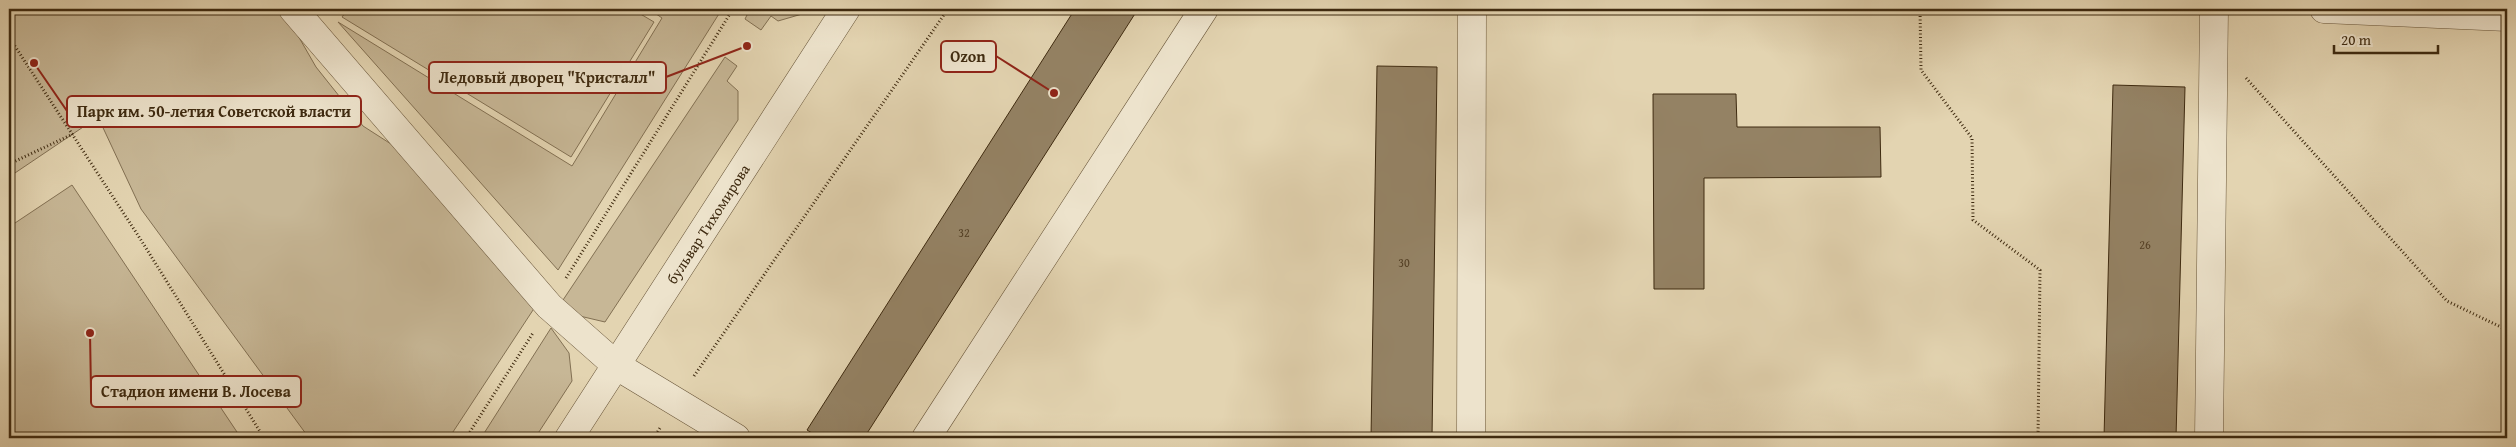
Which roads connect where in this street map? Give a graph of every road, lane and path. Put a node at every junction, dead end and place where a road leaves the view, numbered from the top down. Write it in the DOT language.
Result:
graph roads {
  1 [pos="293,9"];
  2 [pos="733,9"];
  3 [pos="846,9"];
  4 [pos="948,9"];
  5 [pos="1204,9"];
  6 [pos="1472,9"];
  7 [pos="1920,9"];
  8 [pos="2214,9"];
  9 [pos="2324,9"];
  10 [pos="2507,16"];
  11 [pos="9,37"];
  12 [pos="2214,42"];
  13 [pos="73,134"];
  14 [pos="9,164"];
  15 [pos="549,306"];
  16 [pos="2507,330"];
  17 [pos="618,366"];
  18 [pos="676,402"];
  19 [pos="264,438"];
  20 [pos="466,438"];
  21 [pos="569,438"];
  22 [pos="654,438"];
  23 [pos="736,438"];
  24 [pos="926,438"];
  25 [pos="1471,438"];
  26 [pos="2038,438"];
  27 [pos="2209,438"];
  1 -- 15 [label="street"];
  2 -- 15 [label="path"];
  3 -- 17 [label="street, бульвар Тихомирова"];
  4 -- 18 [label="path"];
  5 -- 24 [label="street"];
  6 -- 25 [label="street"];
  7 -- 26 [label="path"];
  8 -- 12 [label="street"];
  9 -- 10 [label="street"];
  11 -- 13 [label="path"];
  12 -- 16 [label="path"];
  12 -- 27 [label="street"];
  13 -- 14 [label="path"];
  13 -- 19 [label="path"];
  15 -- 17 [label="street"];
  15 -- 20 [label="path"];
  17 -- 18 [label="street"];
  17 -- 21 [label="street, бульвар Тихомирова"];
  18 -- 22 [label="path"];
  18 -- 23 [label="street"];
}
